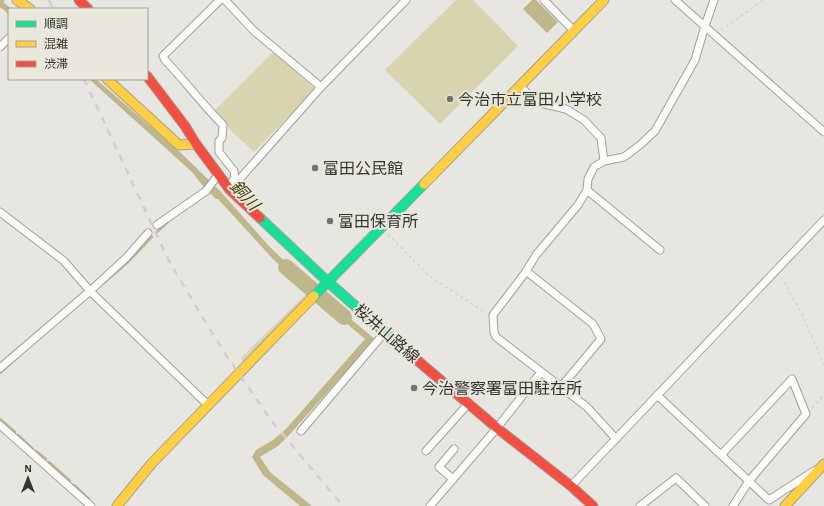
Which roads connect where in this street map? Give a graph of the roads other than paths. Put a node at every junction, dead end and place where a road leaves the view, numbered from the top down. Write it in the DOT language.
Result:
graph roads {
  1 [pos="17,0"];
  2 [pos="79,0"];
  3 [pos="220,0"];
  4 [pos="225,0"];
  5 [pos="406,0"];
  6 [pos="544,0"];
  7 [pos="604,0"];
  8 [pos="675,0"];
  9 [pos="714,0"];
  10 [pos="29,8"];
  11 [pos="87,8"];
  12 [pos="705,26"];
  13 [pos="574,30"];
  14 [pos="8,39"];
  15 [pos="0,47"];
  16 [pos="148,77"];
  17 [pos="109,80"];
  18 [pos="520,86"];
  19 [pos="321,87"];
  20 [pos="824,132"];
  21 [pos="196,144"];
  22 [pos="604,161"];
  23 [pos="218,175"];
  24 [pos="228,189"];
  25 [pos="587,190"];
  26 [pos="0,213"];
  27 [pos="824,220"];
  28 [pos="156,225"];
  29 [pos="148,233"];
  30 [pos="660,250"];
  31 [pos="526,271"];
  32 [pos="328,282"];
  33 [pos="90,291"];
  34 [pos="385,332"];
  35 [pos="0,368"];
  36 [pos="541,372"];
  37 [pos="561,387"];
  38 [pos="657,396"];
  39 [pos="468,404"];
  40 [pos="208,405"];
  41 [pos="0,425"];
  42 [pos="497,428"];
  43 [pos="301,431"];
  44 [pos="616,439"];
  45 [pos="454,448"];
  46 [pos="426,451"];
  47 [pos="721,455"];
  48 [pos="823,465"];
  49 [pos="453,479"];
  50 [pos="750,481"];
  51 [pos="571,486"];
  52 [pos="91,506"];
  53 [pos="117,506"];
  54 [pos="430,506"];
  55 [pos="594,506"];
  56 [pos="640,506"];
  57 [pos="705,506"];
  58 [pos="733,506"];
  59 [pos="785,506"];
  1 -- 10 [label="main road"];
  2 -- 11 [label="main road"];
  3 -- 24 [label="street"];
  4 -- 19 [label="street"];
  5 -- 19 [label="street"];
  6 -- 13 [label="street"];
  7 -- 13 [label="main road"];
  8 -- 12 [label="street"];
  9 -- 12 [label="street"];
  12 -- 20 [label="street"];
  12 -- 22 [label="street"];
  13 -- 18 [label="main road"];
  14 -- 15 [label="street"];
  16 -- 21 [label="main road, 桜井山路線"];
  17 -- 21 [label="main road"];
  18 -- 22 [label="street"];
  18 -- 32 [label="main road"];
  19 -- 24 [label="street"];
  21 -- 23 [label="main road, 桜井山路線"];
  22 -- 25 [label="street"];
  23 -- 24 [label="main road, 桜井山路線"];
  23 -- 28 [label="street"];
  24 -- 32 [label="main road, 桜井山路線"];
  25 -- 30 [label="street"];
  25 -- 31 [label="street"];
  26 -- 33 [label="street"];
  27 -- 38 [label="street"];
  29 -- 33 [label="street"];
  31 -- 36 [label="street"];
  31 -- 37 [label="street"];
  32 -- 34 [label="main road, 桜井山路線"];
  32 -- 40 [label="main road"];
  33 -- 35 [label="street"];
  33 -- 40 [label="street"];
  34 -- 39 [label="main road, 桜井山路線"];
  34 -- 43 [label="street"];
  36 -- 37 [label="street"];
  36 -- 42 [label="street"];
  37 -- 44 [label="street"];
  38 -- 44 [label="street"];
  38 -- 47 [label="street"];
  39 -- 42 [label="main road, 桜井山路線"];
  39 -- 46 [label="street"];
  40 -- 53 [label="main road"];
  41 -- 52 [label="street"];
  42 -- 49 [label="street"];
  42 -- 51 [label="main road, 桜井山路線"];
  44 -- 51 [label="street"];
  45 -- 49 [label="street"];
  47 -- 50 [label="street"];
  47 -- 50 [label="street"];
  48 -- 50 [label="street"];
  48 -- 59 [label="main road"];
  49 -- 54 [label="street"];
  50 -- 58 [label="street"];
  51 -- 55 [label="main road, 桜井山路線"];
  56 -- 57 [label="street"];
}
